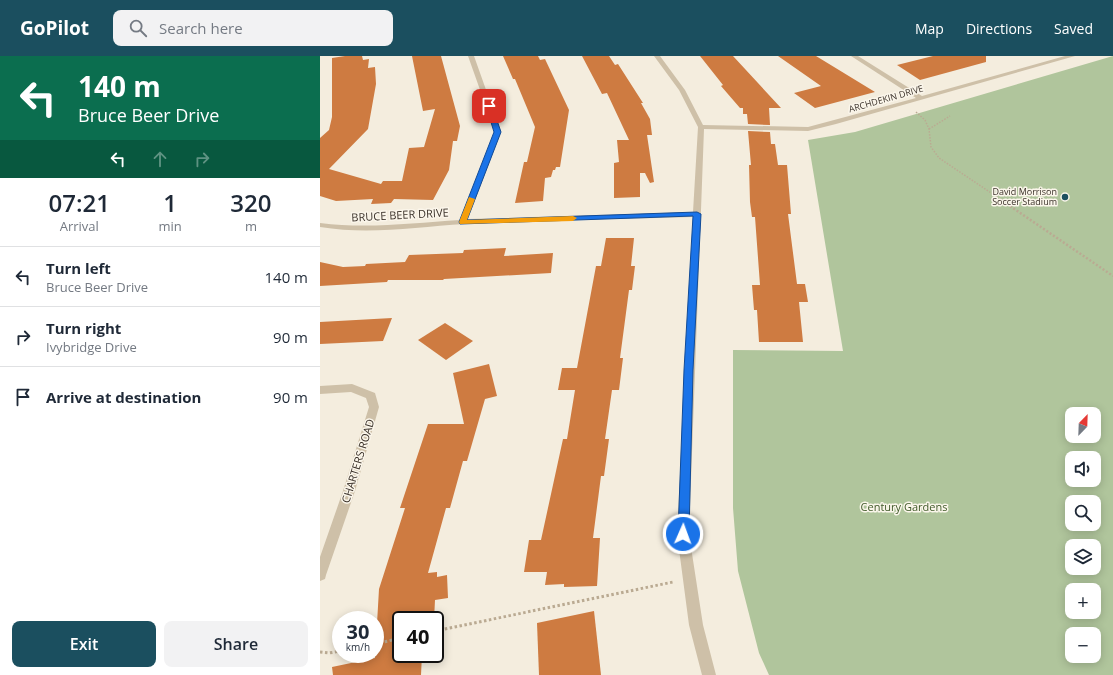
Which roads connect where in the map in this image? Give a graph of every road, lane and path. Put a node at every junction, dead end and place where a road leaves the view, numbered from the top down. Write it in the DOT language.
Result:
graph roads {
  1 [pos="471,56"];
  2 [pos="657,56"];
  3 [pos="854,56"];
  4 [pos="1072,56"];
  5 [pos="920,98"];
  6 [pos="905,102"];
  7 [pos="950,116"];
  8 [pos="701,127"];
  9 [pos="929,130"];
  10 [pos="697,214"];
  11 [pos="463,222"];
  12 [pos="320,225"];
  13 [pos="1113,276"];
  14 [pos="320,390"];
  15 [pos="320,575"];
  16 [pos="689,579"];
  17 [pos="444,629"];
  18 [pos="320,652"];
  19 [pos="332,652"];
  20 [pos="709,675"];
  1 -- 11 [label="street"];
  2 -- 8 [label="street"];
  3 -- 5 [label="street"];
  4 -- 5 [label="street, ARCHDEKIN DRIVE"];
  5 -- 6 [label="street, ARCHDEKIN DRIVE"];
  6 -- 8 [label="street, ARCHDEKIN DRIVE"];
  6 -- 9 [label="path"];
  7 -- 9 [label="path"];
  8 -- 10 [label="street"];
  9 -- 13 [label="path"];
  10 -- 11 [label="street, BRUCE BEER DRIVE"];
  10 -- 16 [label="street"];
  11 -- 12 [label="street, BRUCE BEER DRIVE"];
  14 -- 15 [label="street, CHARTERS ROAD"];
  16 -- 17 [label="path"];
  16 -- 20 [label="street"];
  18 -- 19 [label="path"];
}
